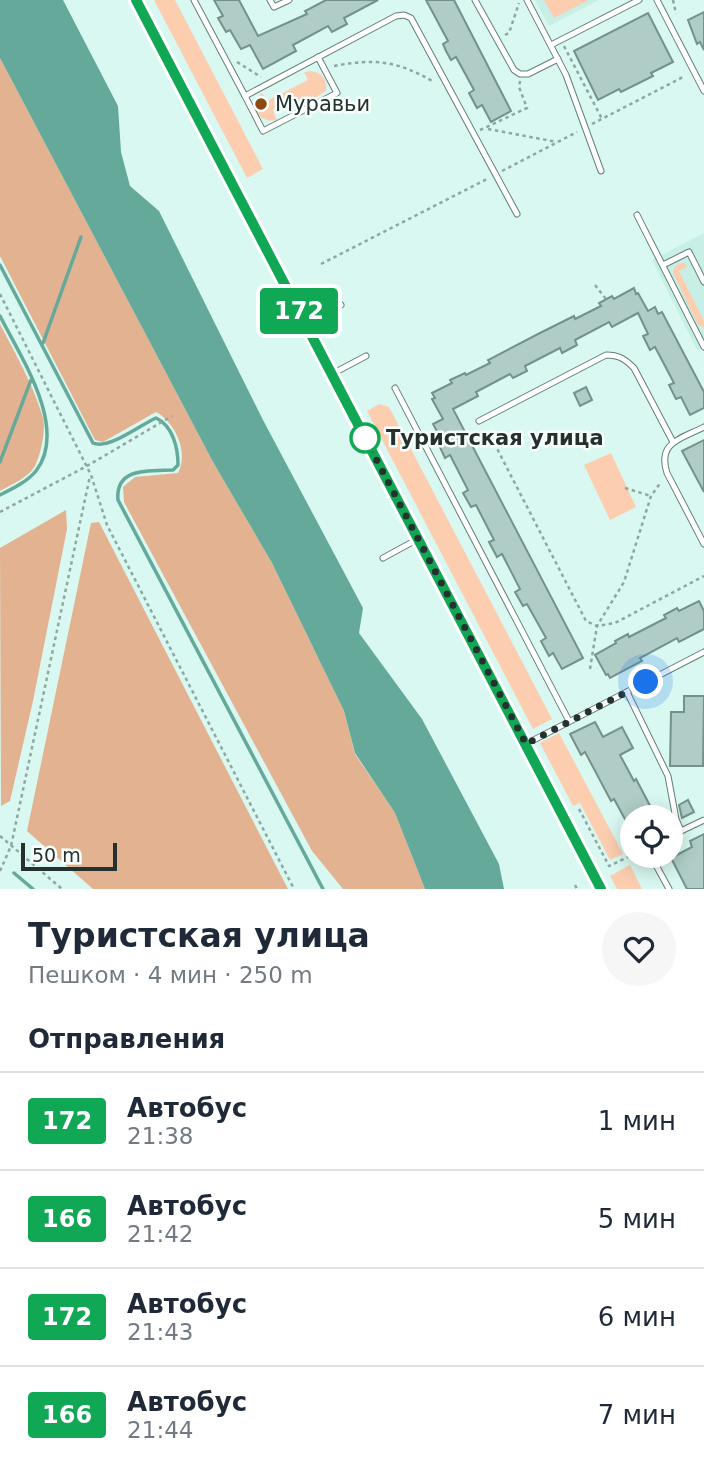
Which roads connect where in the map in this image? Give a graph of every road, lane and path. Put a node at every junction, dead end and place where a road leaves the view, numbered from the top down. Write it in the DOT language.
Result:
graph roads {
  1 [pos="136,0"];
  2 [pos="194,0"];
  3 [pos="270,0"];
  4 [pos="289,0"];
  5 [pos="475,0"];
  6 [pos="520,0"];
  7 [pos="527,0"];
  8 [pos="639,0"];
  9 [pos="657,0"];
  10 [pos="498,39"];
  11 [pos="561,40"];
  12 [pos="551,45"];
  13 [pos="229,57"];
  14 [pos="318,57"];
  15 [pos="558,59"];
  16 [pos="324,70"];
  17 [pos="694,71"];
  18 [pos="520,75"];
  19 [pos="263,78"];
  20 [pos="441,86"];
  21 [pos="704,91"];
  22 [pos="244,96"];
  23 [pos="602,119"];
  24 [pos="486,128"];
  25 [pos="584,129"];
  26 [pos="479,131"];
  27 [pos="557,142"];
  28 [pos="601,171"];
  29 [pos="495,174"];
  30 [pos="517,214"];
  31 [pos="637,215"];
  32 [pos="321,264"];
  33 [pos="663,265"];
  34 [pos="704,282"];
  35 [pos="595,285"];
  36 [pos="0,294"];
  37 [pos="606,299"];
  38 [pos="341,305"];
  39 [pos="305,323"];
  40 [pos="701,334"];
  41 [pos="704,347"];
  42 [pos="366,356"];
  43 [pos="332,374"];
  44 [pos="395,388"];
  45 [pos="172,416"];
  46 [pos="479,421"];
  47 [pos="704,427"];
  48 [pos="491,437"];
  49 [pos="673,442"];
  50 [pos="87,467"];
  51 [pos="667,474"];
  52 [pos="90,475"];
  53 [pos="625,488"];
  54 [pos="651,496"];
  55 [pos="0,512"];
  56 [pos="418,539"];
  57 [pos="704,544"];
  58 [pos="383,558"];
  59 [pos="704,576"];
  60 [pos="597,626"];
  61 [pos="704,652"];
  62 [pos="590,669"];
  63 [pos="627,692"];
  64 [pos="569,721"];
  65 [pos="526,744"];
  66 [pos="673,805"];
  67 [pos="579,809"];
  68 [pos="704,820"];
  69 [pos="683,830"];
  70 [pos="0,836"];
  71 [pos="11,846"];
  72 [pos="620,861"];
  73 [pos="658,868"];
  74 [pos="0,871"];
  75 [pos="575,884"];
  76 [pos="62,889"];
  77 [pos="294,889"];
  78 [pos="577,889"];
  79 [pos="601,889"];
  80 [pos="669,889"];
  1 -- 39 [label="street"];
  2 -- 22 [label="lane"];
  3 -- 4 [label="lane"];
  5 -- 10 [label="lane"];
  6 -- 10 [label="path"];
  7 -- 12 [label="lane"];
  8 -- 11 [label="lane"];
  9 -- 17 [label="lane"];
  10 -- 18 [label="lane"];
  11 -- 12 [label="lane"];
  11 -- 23 [label="path"];
  12 -- 15 [label="lane"];
  13 -- 19 [label="path"];
  14 -- 16 [label="lane"];
  14 -- 22 [label="lane"];
  14 -- 29 [label="lane"];
  15 -- 18 [label="lane"];
  15 -- 25 [label="lane"];
  16 -- 20 [label="path"];
  16 -- 22 [label="lane"];
  17 -- 21 [label="lane"];
  17 -- 23 [label="path"];
  18 -- 24 [label="path"];
  23 -- 25 [label="path"];
  24 -- 26 [label="path"];
  24 -- 27 [label="path"];
  25 -- 27 [label="path"];
  25 -- 28 [label="lane"];
  27 -- 29 [label="path"];
  29 -- 30 [label="lane"];
  29 -- 32 [label="path"];
  31 -- 33 [label="lane"];
  33 -- 34 [label="lane"];
  33 -- 40 [label="lane"];
  35 -- 37 [label="path"];
  36 -- 50 [label="path"];
  38 -- 39 [label="lane"];
  39 -- 43 [label="street"];
  40 -- 41 [label="lane"];
  42 -- 43 [label="lane"];
  43 -- 56 [label="street"];
  44 -- 64 [label="lane"];
  45 -- 50 [label="path"];
  46 -- 49 [label="lane"];
  47 -- 49 [label="lane"];
  48 -- 60 [label="path"];
  49 -- 51 [label="lane"];
  50 -- 52 [label="path"];
  50 -- 55 [label="path"];
  51 -- 54 [label="path"];
  51 -- 57 [label="lane"];
  52 -- 71 [label="path"];
  52 -- 77 [label="path"];
  53 -- 54 [label="path"];
  54 -- 60 [label="path"];
  56 -- 58 [label="lane"];
  56 -- 65 [label="street"];
  59 -- 60 [label="path"];
  60 -- 62 [label="path"];
  61 -- 63 [label="lane"];
  63 -- 64 [label="lane"];
  63 -- 66 [label="lane"];
  64 -- 65 [label="lane"];
  65 -- 79 [label="street"];
  67 -- 72 [label="path"];
  68 -- 69 [label="lane"];
  70 -- 71 [label="path"];
  71 -- 74 [label="path"];
  71 -- 76 [label="path"];
  73 -- 80 [label="lane"];
  75 -- 78 [label="path"];
}
